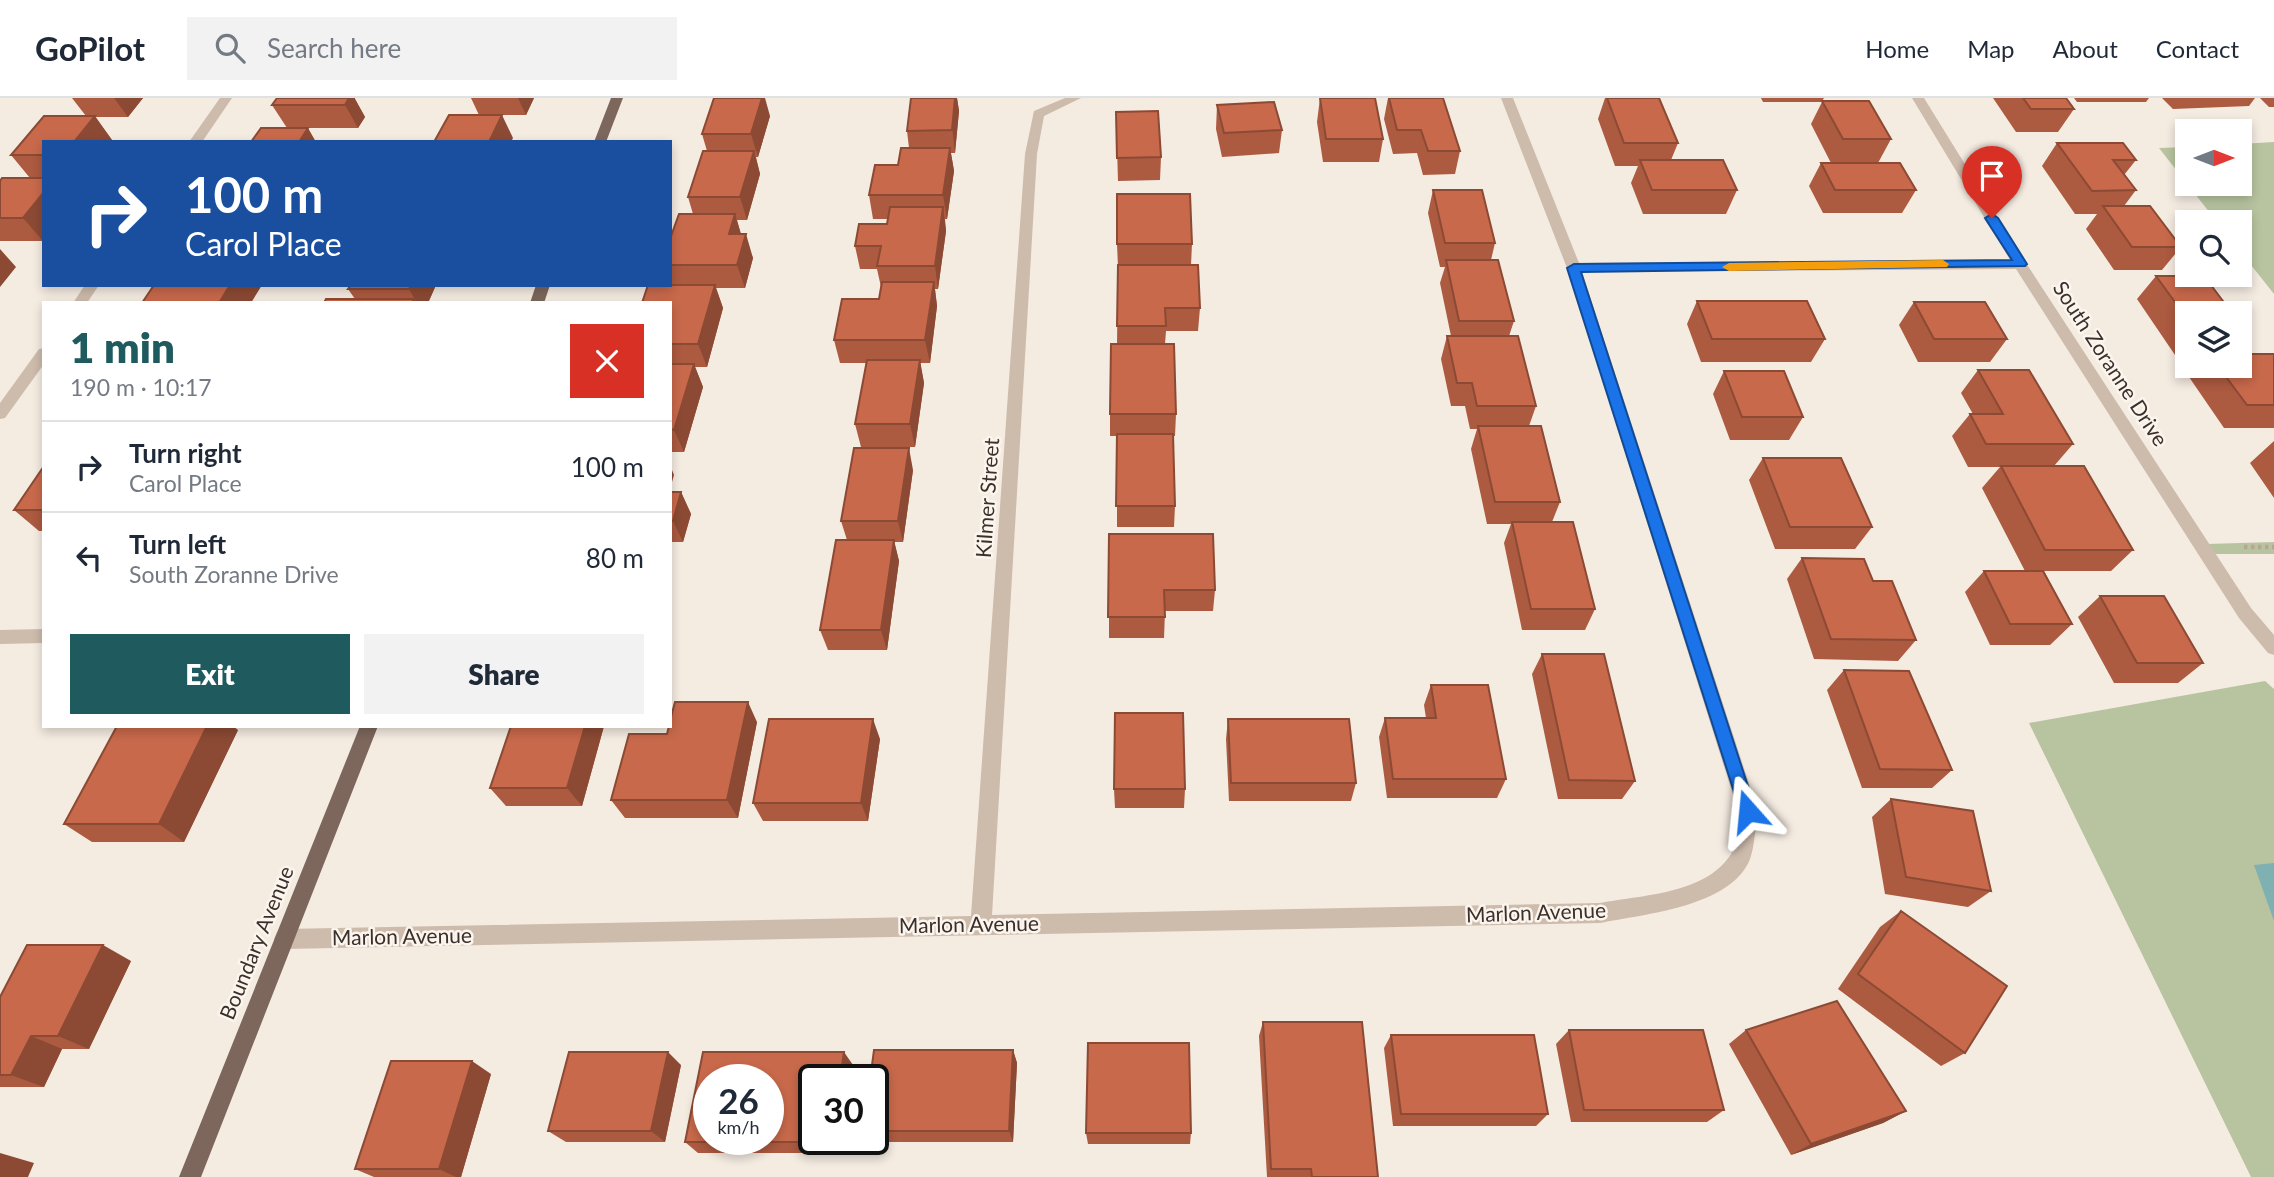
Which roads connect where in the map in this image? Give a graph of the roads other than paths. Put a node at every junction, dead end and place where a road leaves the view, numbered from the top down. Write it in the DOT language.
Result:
graph roads {
  1 [pos="226,98"];
  2 [pos="617,98"];
  3 [pos="1075,98"];
  4 [pos="1507,98"];
  5 [pos="1918,98"];
  6 [pos="196,140"];
  7 [pos="601,140"];
  8 [pos="2020,264"];
  9 [pos="1574,268"];
  10 [pos="42,356"];
  11 [pos="0,414"];
  12 [pos="42,636"];
  13 [pos="0,637"];
  14 [pos="2274,648"];
  15 [pos="368,728"];
  16 [pos="981,925"];
  17 [pos="284,939"];
  18 [pos="190,1177"];
  1 -- 6 [label="street"];
  2 -- 7 [label="main road"];
  3 -- 16 [label="street, Kilmer Street"];
  4 -- 9 [label="street, Marlon Avenue"];
  5 -- 8 [label="street, South Zoranne Drive"];
  8 -- 9 [label="street"];
  8 -- 14 [label="street, South Zoranne Drive"];
  9 -- 16 [label="street, Marlon Avenue"];
  10 -- 11 [label="street"];
  12 -- 13 [label="street"];
  15 -- 17 [label="main road, Boundary Avenue"];
  16 -- 17 [label="street, Marlon Avenue"];
  17 -- 18 [label="main road, Boundary Avenue"];
}
